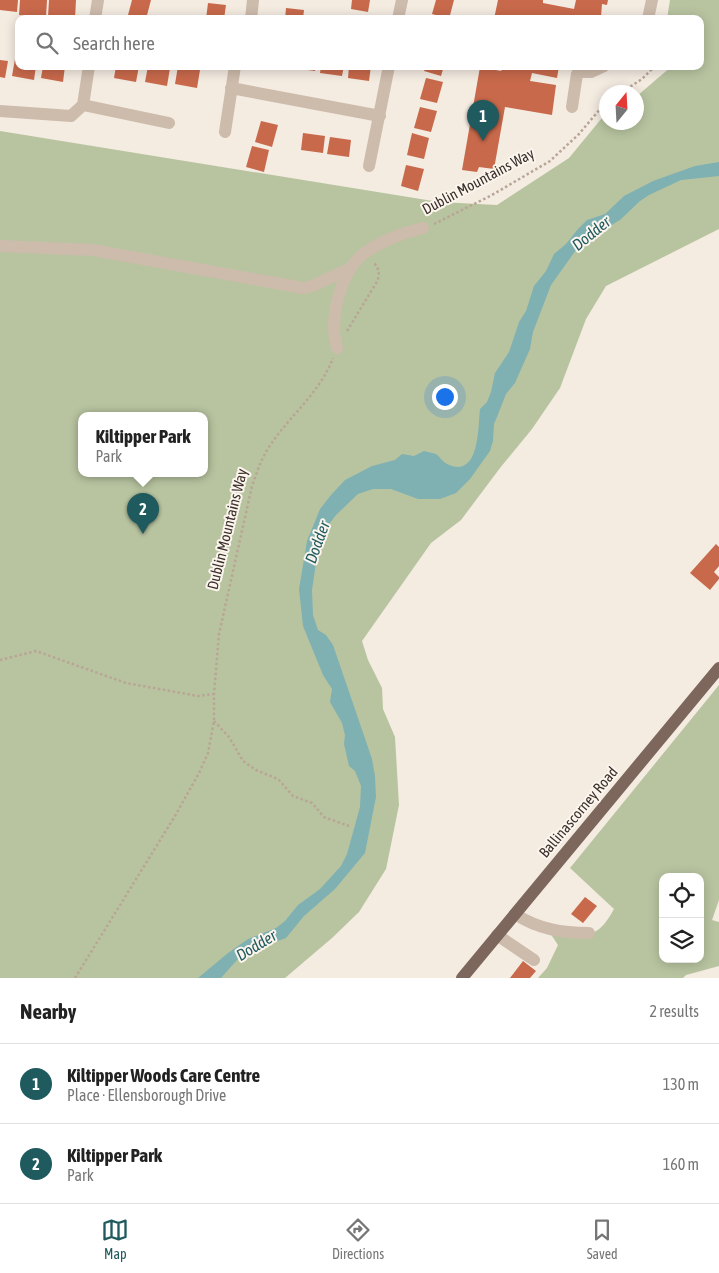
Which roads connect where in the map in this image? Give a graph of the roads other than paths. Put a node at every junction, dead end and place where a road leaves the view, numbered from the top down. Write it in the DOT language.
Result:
graph roads {
  1 [pos="98,0"];
  2 [pos="253,0"];
  3 [pos="402,0"];
  4 [pos="652,0"];
  5 [pos="96,15"];
  6 [pos="251,15"];
  7 [pos="399,15"];
  8 [pos="649,15"];
  9 [pos="88,70"];
  10 [pos="233,70"];
  11 [pos="388,70"];
  12 [pos="595,70"];
  13 [pos="231,88"];
  14 [pos="83,105"];
  15 [pos="572,108"];
  16 [pos="0,111"];
  17 [pos="380,116"];
  18 [pos="169,123"];
  19 [pos="225,132"];
  20 [pos="369,166"];
  21 [pos="423,228"];
  22 [pos="0,246"];
  23 [pos="349,269"];
  24 [pos="337,348"];
  25 [pos="719,668"];
  26 [pos="515,914"];
  27 [pos="589,933"];
  28 [pos="498,935"];
  29 [pos="534,960"];
  30 [pos="462,978"];
  1 -- 5 [label="street"];
  2 -- 6 [label="street"];
  3 -- 7 [label="street"];
  4 -- 8 [label="street"];
  9 -- 14 [label="street"];
  10 -- 13 [label="street"];
  11 -- 17 [label="street"];
  12 -- 15 [label="street"];
  13 -- 17 [label="street"];
  13 -- 19 [label="street"];
  14 -- 16 [label="street"];
  14 -- 18 [label="street"];
  17 -- 20 [label="street"];
  21 -- 23 [label="street, Dublin Mountains Way"];
  22 -- 23 [label="street"];
  23 -- 24 [label="street"];
  25 -- 26 [label="main road, Ballinascorney Road"];
  26 -- 27 [label="street"];
  26 -- 28 [label="main road, Ballinascorney Road"];
  28 -- 29 [label="street"];
  28 -- 30 [label="main road, Ballinascorney Road"];
}
